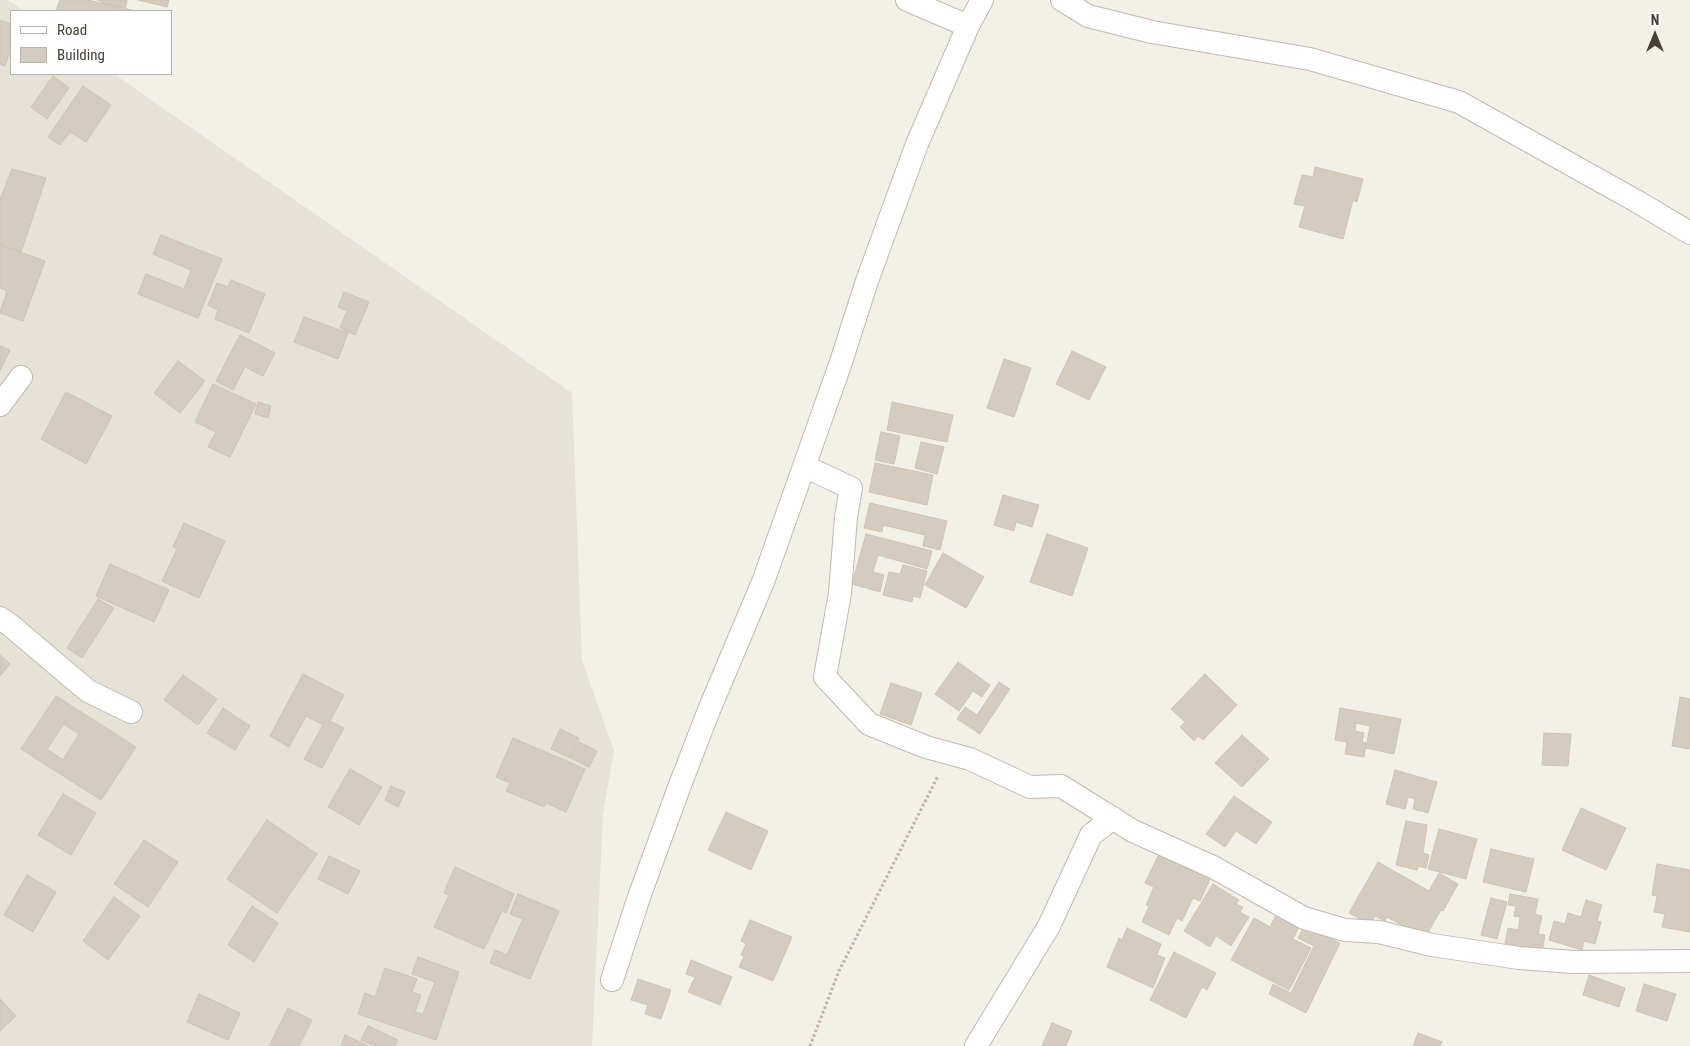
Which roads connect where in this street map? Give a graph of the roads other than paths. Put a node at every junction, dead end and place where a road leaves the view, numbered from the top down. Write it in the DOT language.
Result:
graph roads {
  1 [pos="907,0"];
  2 [pos="982,0"];
  3 [pos="1062,0"];
  4 [pos="968,26"];
  5 [pos="1690,233"];
  6 [pos="21,376"];
  7 [pos="0,405"];
  8 [pos="804,466"];
  9 [pos="0,618"];
  10 [pos="131,712"];
  11 [pos="1113,818"];
  12 [pos="1690,961"];
  13 [pos="612,980"];
  14 [pos="976,1046"];
  1 -- 4 [label="street"];
  2 -- 4 [label="street"];
  3 -- 5 [label="street"];
  4 -- 8 [label="street"];
  6 -- 7 [label="street"];
  8 -- 11 [label="street"];
  8 -- 13 [label="street"];
  9 -- 10 [label="street"];
  11 -- 12 [label="street"];
  11 -- 14 [label="street"];
}
